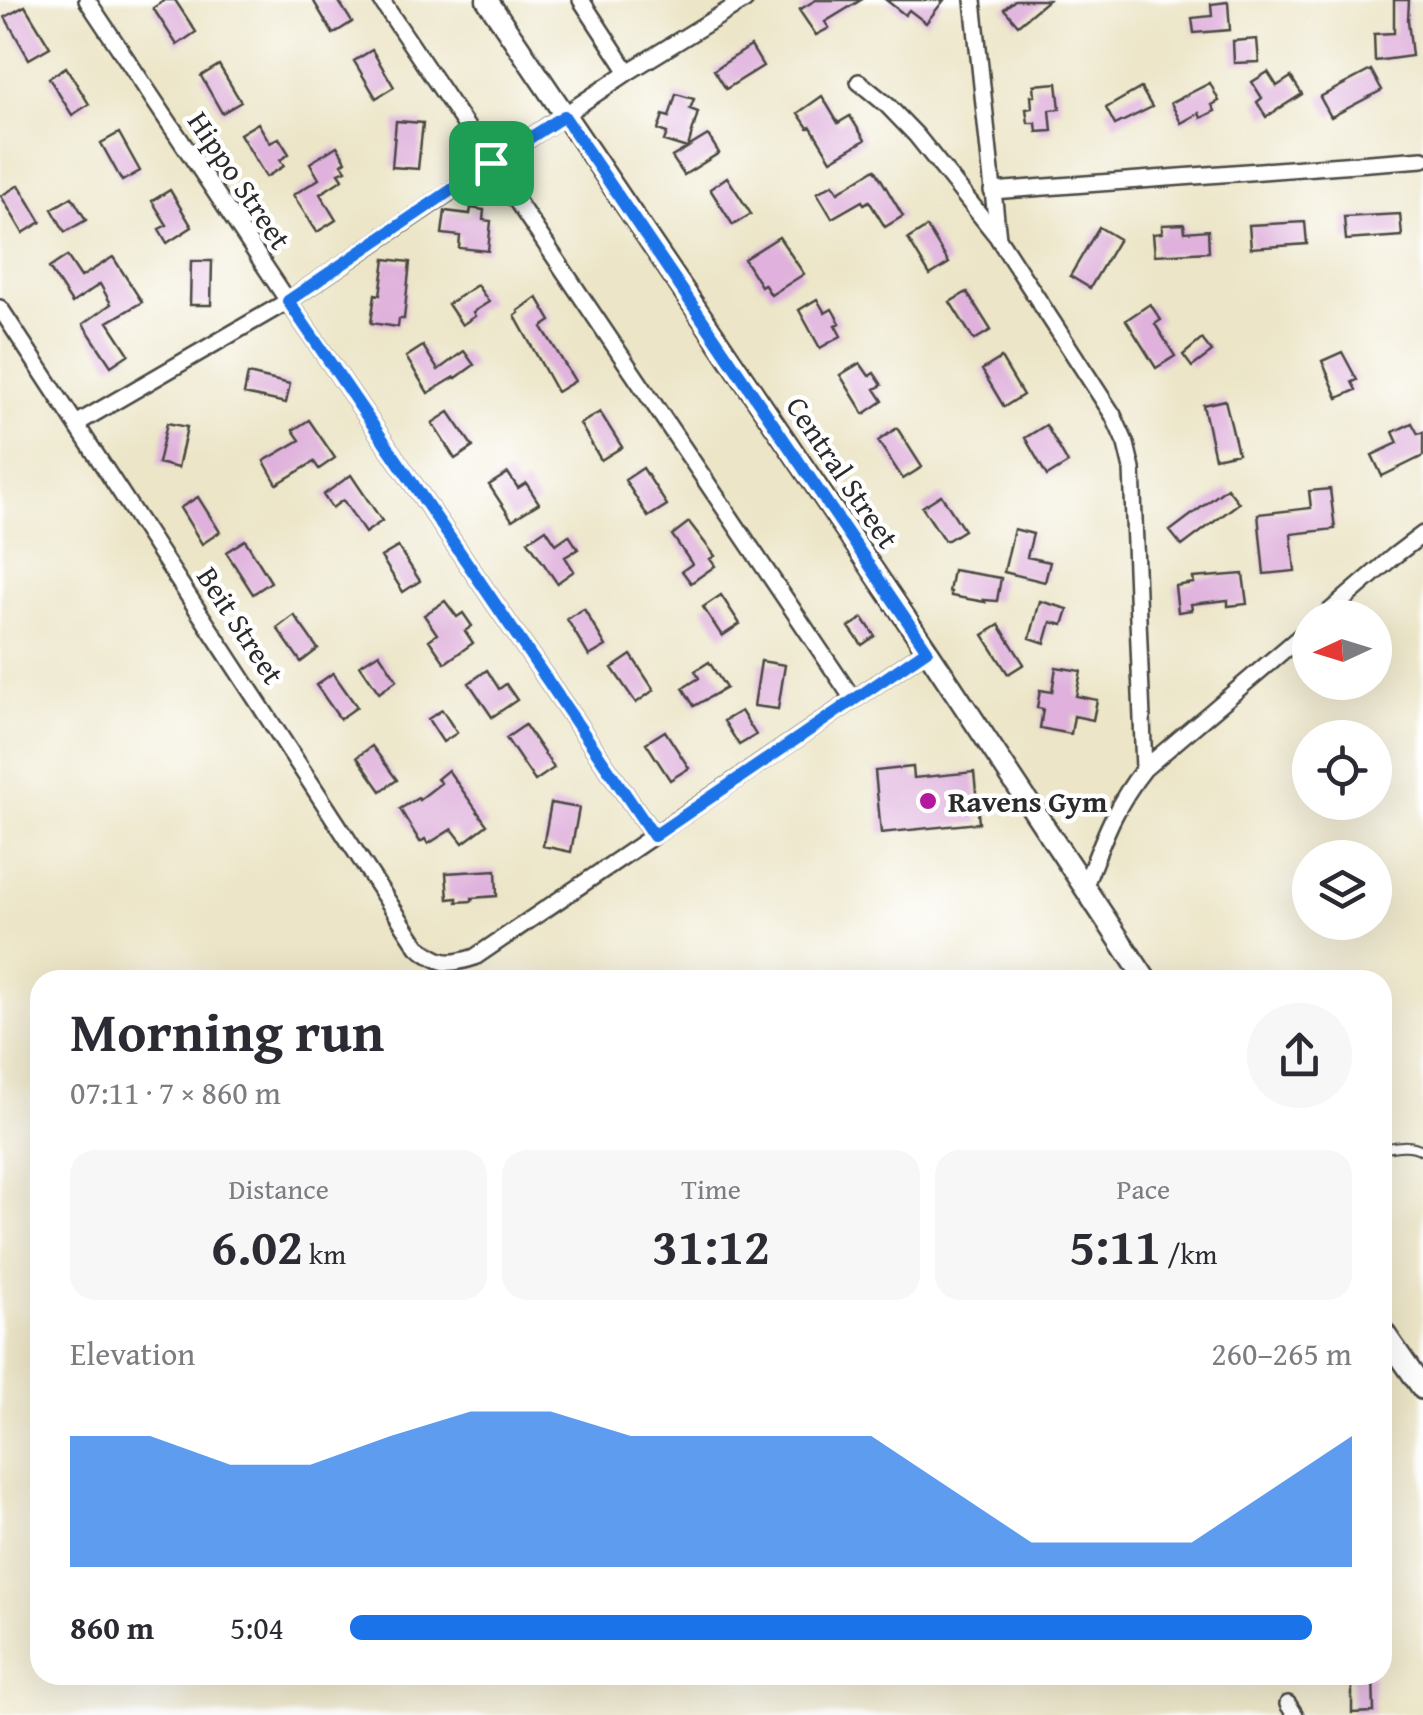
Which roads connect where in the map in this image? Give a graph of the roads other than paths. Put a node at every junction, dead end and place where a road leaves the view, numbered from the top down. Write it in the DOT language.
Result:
graph roads {
  1 [pos="87,0"];
  2 [pos="381,0"];
  3 [pos="487,0"];
  4 [pos="581,0"];
  5 [pos="745,0"];
  6 [pos="973,0"];
  7 [pos="628,72"];
  8 [pos="859,82"];
  9 [pos="564,116"];
  10 [pos="1423,159"];
  11 [pos="491,163"];
  12 [pos="992,192"];
  13 [pos="998,238"];
  14 [pos="288,301"];
  15 [pos="0,308"];
  16 [pos="76,424"];
  17 [pos="1423,534"];
  18 [pos="1343,600"];
  19 [pos="1292,643"];
  20 [pos="927,650"];
  21 [pos="853,699"];
  22 [pos="1144,769"];
  23 [pos="654,836"];
  24 [pos="1084,888"];
  25 [pos="1139,970"];
  26 [pos="1392,1147"];
  27 [pos="1423,1151"];
  28 [pos="1392,1345"];
  29 [pos="1423,1390"];
  1 -- 14 [label="street, Hippo Street"];
  2 -- 11 [label="street"];
  3 -- 9 [label="street, Central Street"];
  4 -- 7 [label="street"];
  5 -- 7 [label="street"];
  6 -- 12 [label="street"];
  7 -- 9 [label="street"];
  8 -- 13 [label="street"];
  9 -- 11 [label="street"];
  9 -- 20 [label="street, Central Street"];
  10 -- 12 [label="street"];
  11 -- 14 [label="street"];
  11 -- 21 [label="street"];
  12 -- 13 [label="street"];
  13 -- 22 [label="street"];
  14 -- 16 [label="street"];
  14 -- 23 [label="street, Hippo Street"];
  15 -- 16 [label="street, Beit Street"];
  16 -- 23 [label="street, Beit Street"];
  17 -- 18 [label="street"];
  19 -- 22 [label="street"];
  20 -- 21 [label="street"];
  20 -- 24 [label="street, Central Street"];
  21 -- 23 [label="street"];
  22 -- 24 [label="street"];
  24 -- 25 [label="street, Central Street"];
  26 -- 27 [label="lane"];
  28 -- 29 [label="street"];
}
